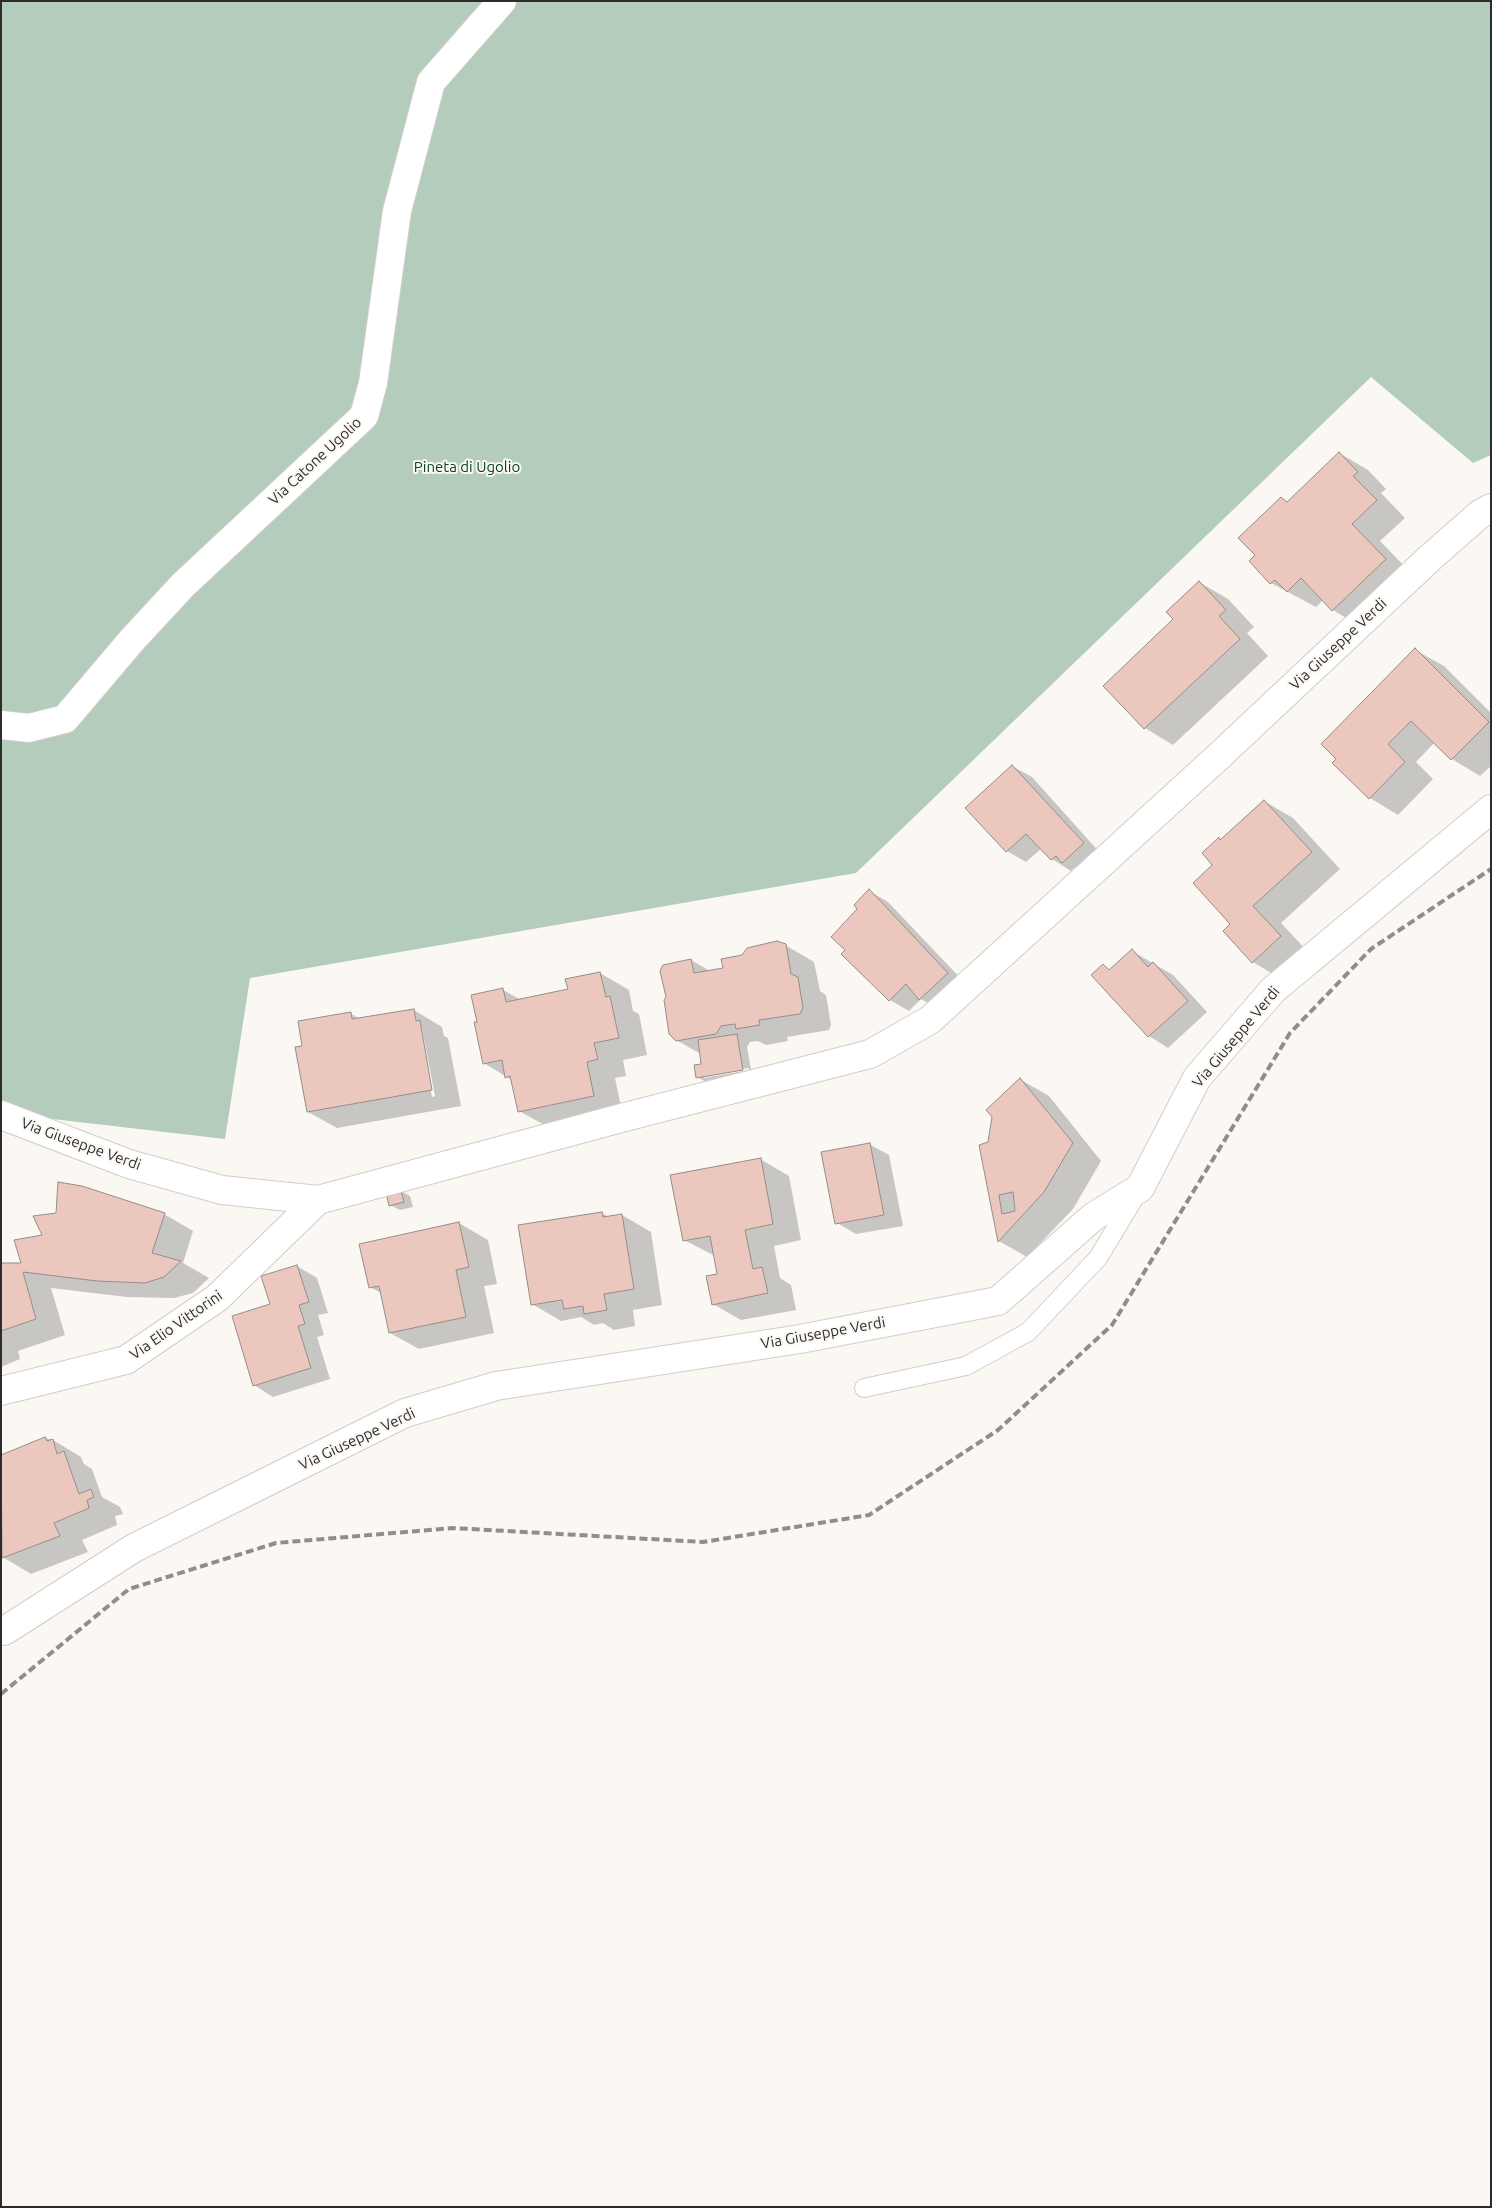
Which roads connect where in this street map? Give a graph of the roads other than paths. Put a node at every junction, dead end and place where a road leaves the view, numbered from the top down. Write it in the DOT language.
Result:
graph roads {
  1 [pos="502,1"];
  2 [pos="1491,508"];
  3 [pos="1,725"];
  4 [pos="1491,809"];
  5 [pos="1,1115"];
  6 [pos="1140,1188"];
  7 [pos="318,1200"];
  8 [pos="864,1388"];
  9 [pos="1,1391"];
  10 [pos="4,1631"];
  1 -- 3 [label="street, Via Catone Ugolio"];
  2 -- 7 [label="street, Via Giuseppe Verdi"];
  4 -- 6 [label="street, Via Giuseppe Verdi"];
  5 -- 7 [label="street, Via Giuseppe Verdi"];
  6 -- 8 [label="lane"];
  6 -- 10 [label="street, Via Giuseppe Verdi"];
  7 -- 9 [label="street, Via Elio Vittorini"];
}
